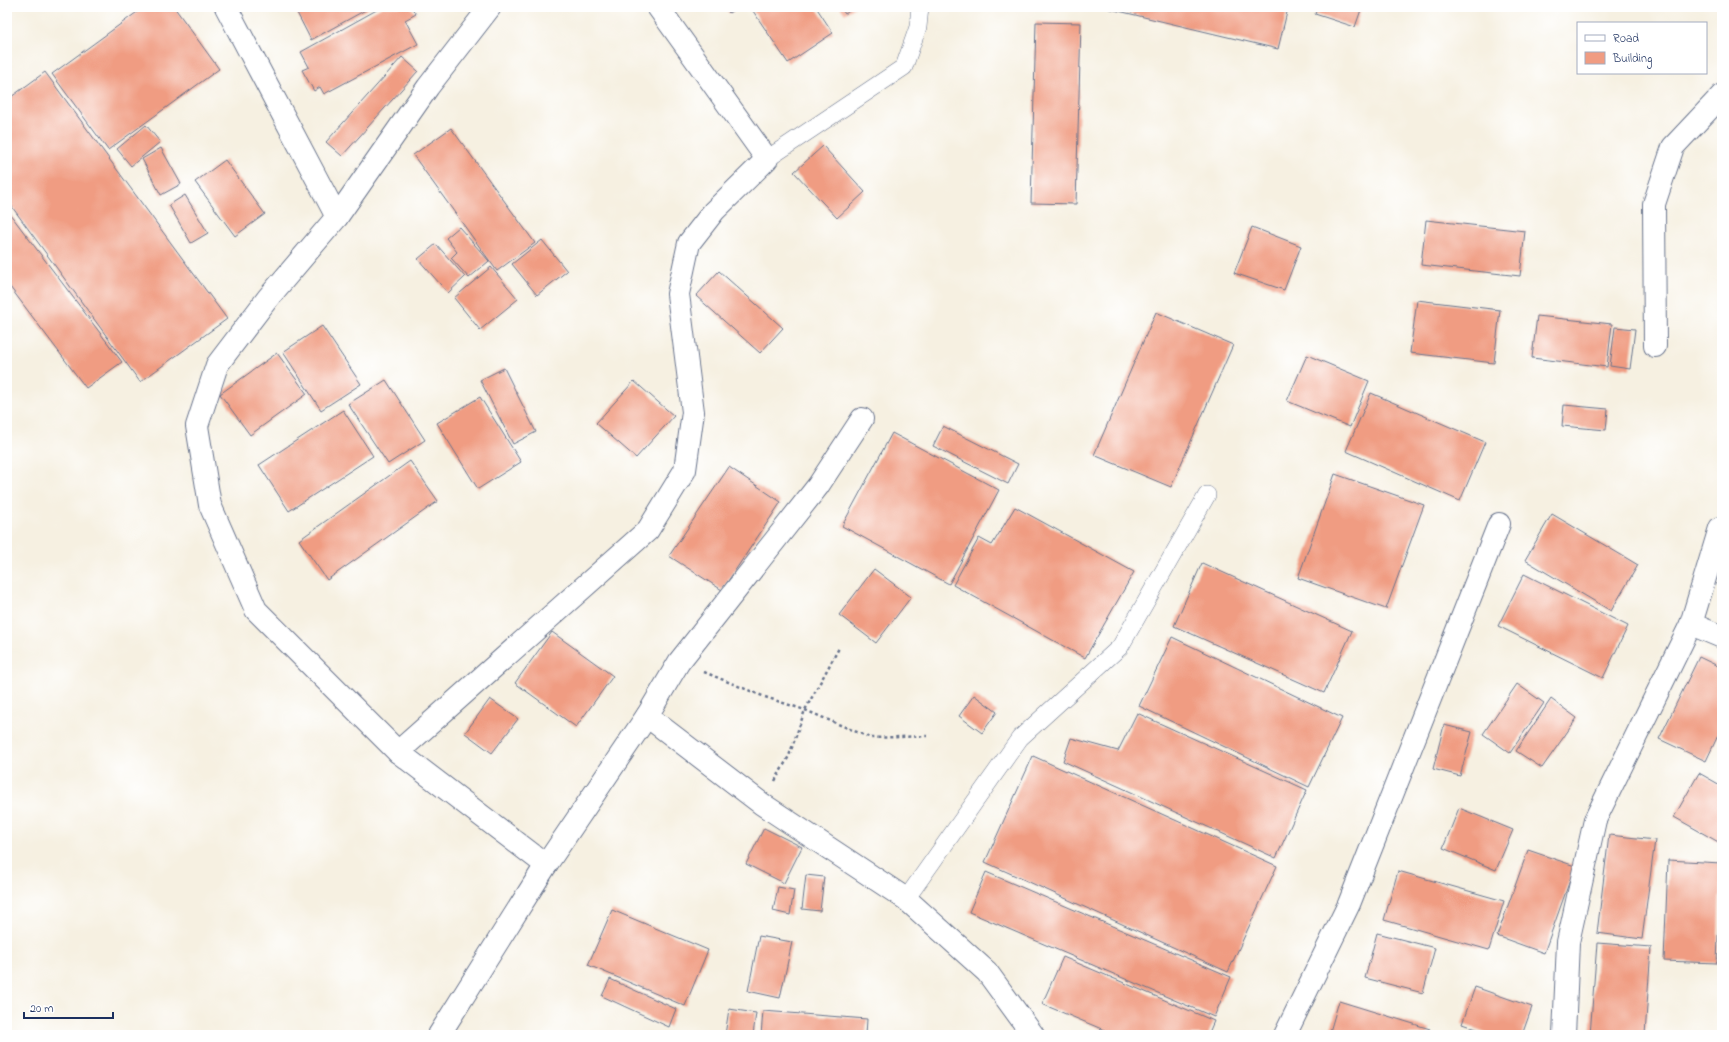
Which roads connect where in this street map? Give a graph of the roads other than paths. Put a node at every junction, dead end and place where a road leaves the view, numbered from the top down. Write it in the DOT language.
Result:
graph roads {
  1 [pos="226,7"];
  2 [pos="490,7"];
  3 [pos="658,7"];
  4 [pos="920,7"];
  5 [pos="1722,95"];
  6 [pos="767,160"];
  7 [pos="338,217"];
  8 [pos="1655,346"];
  9 [pos="862,419"];
  10 [pos="1207,495"];
  11 [pos="1499,524"];
  12 [pos="1720,528"];
  13 [pos="1690,624"];
  14 [pos="1722,637"];
  15 [pos="647,716"];
  16 [pos="398,752"];
  17 [pos="546,866"];
  18 [pos="906,899"];
  19 [pos="439,1035"];
  20 [pos="1033,1035"];
  21 [pos="1285,1035"];
  22 [pos="1564,1035"];
  1 -- 7 [label="street"];
  2 -- 7 [label="street"];
  3 -- 6 [label="street"];
  4 -- 6 [label="lane"];
  5 -- 8 [label="street"];
  6 -- 16 [label="street"];
  7 -- 16 [label="street"];
  9 -- 15 [label="street"];
  10 -- 18 [label="lane"];
  11 -- 21 [label="street"];
  12 -- 13 [label="street"];
  13 -- 14 [label="street"];
  13 -- 22 [label="street"];
  15 -- 17 [label="street"];
  15 -- 18 [label="street"];
  16 -- 17 [label="street"];
  17 -- 19 [label="street"];
  18 -- 20 [label="street"];
}
